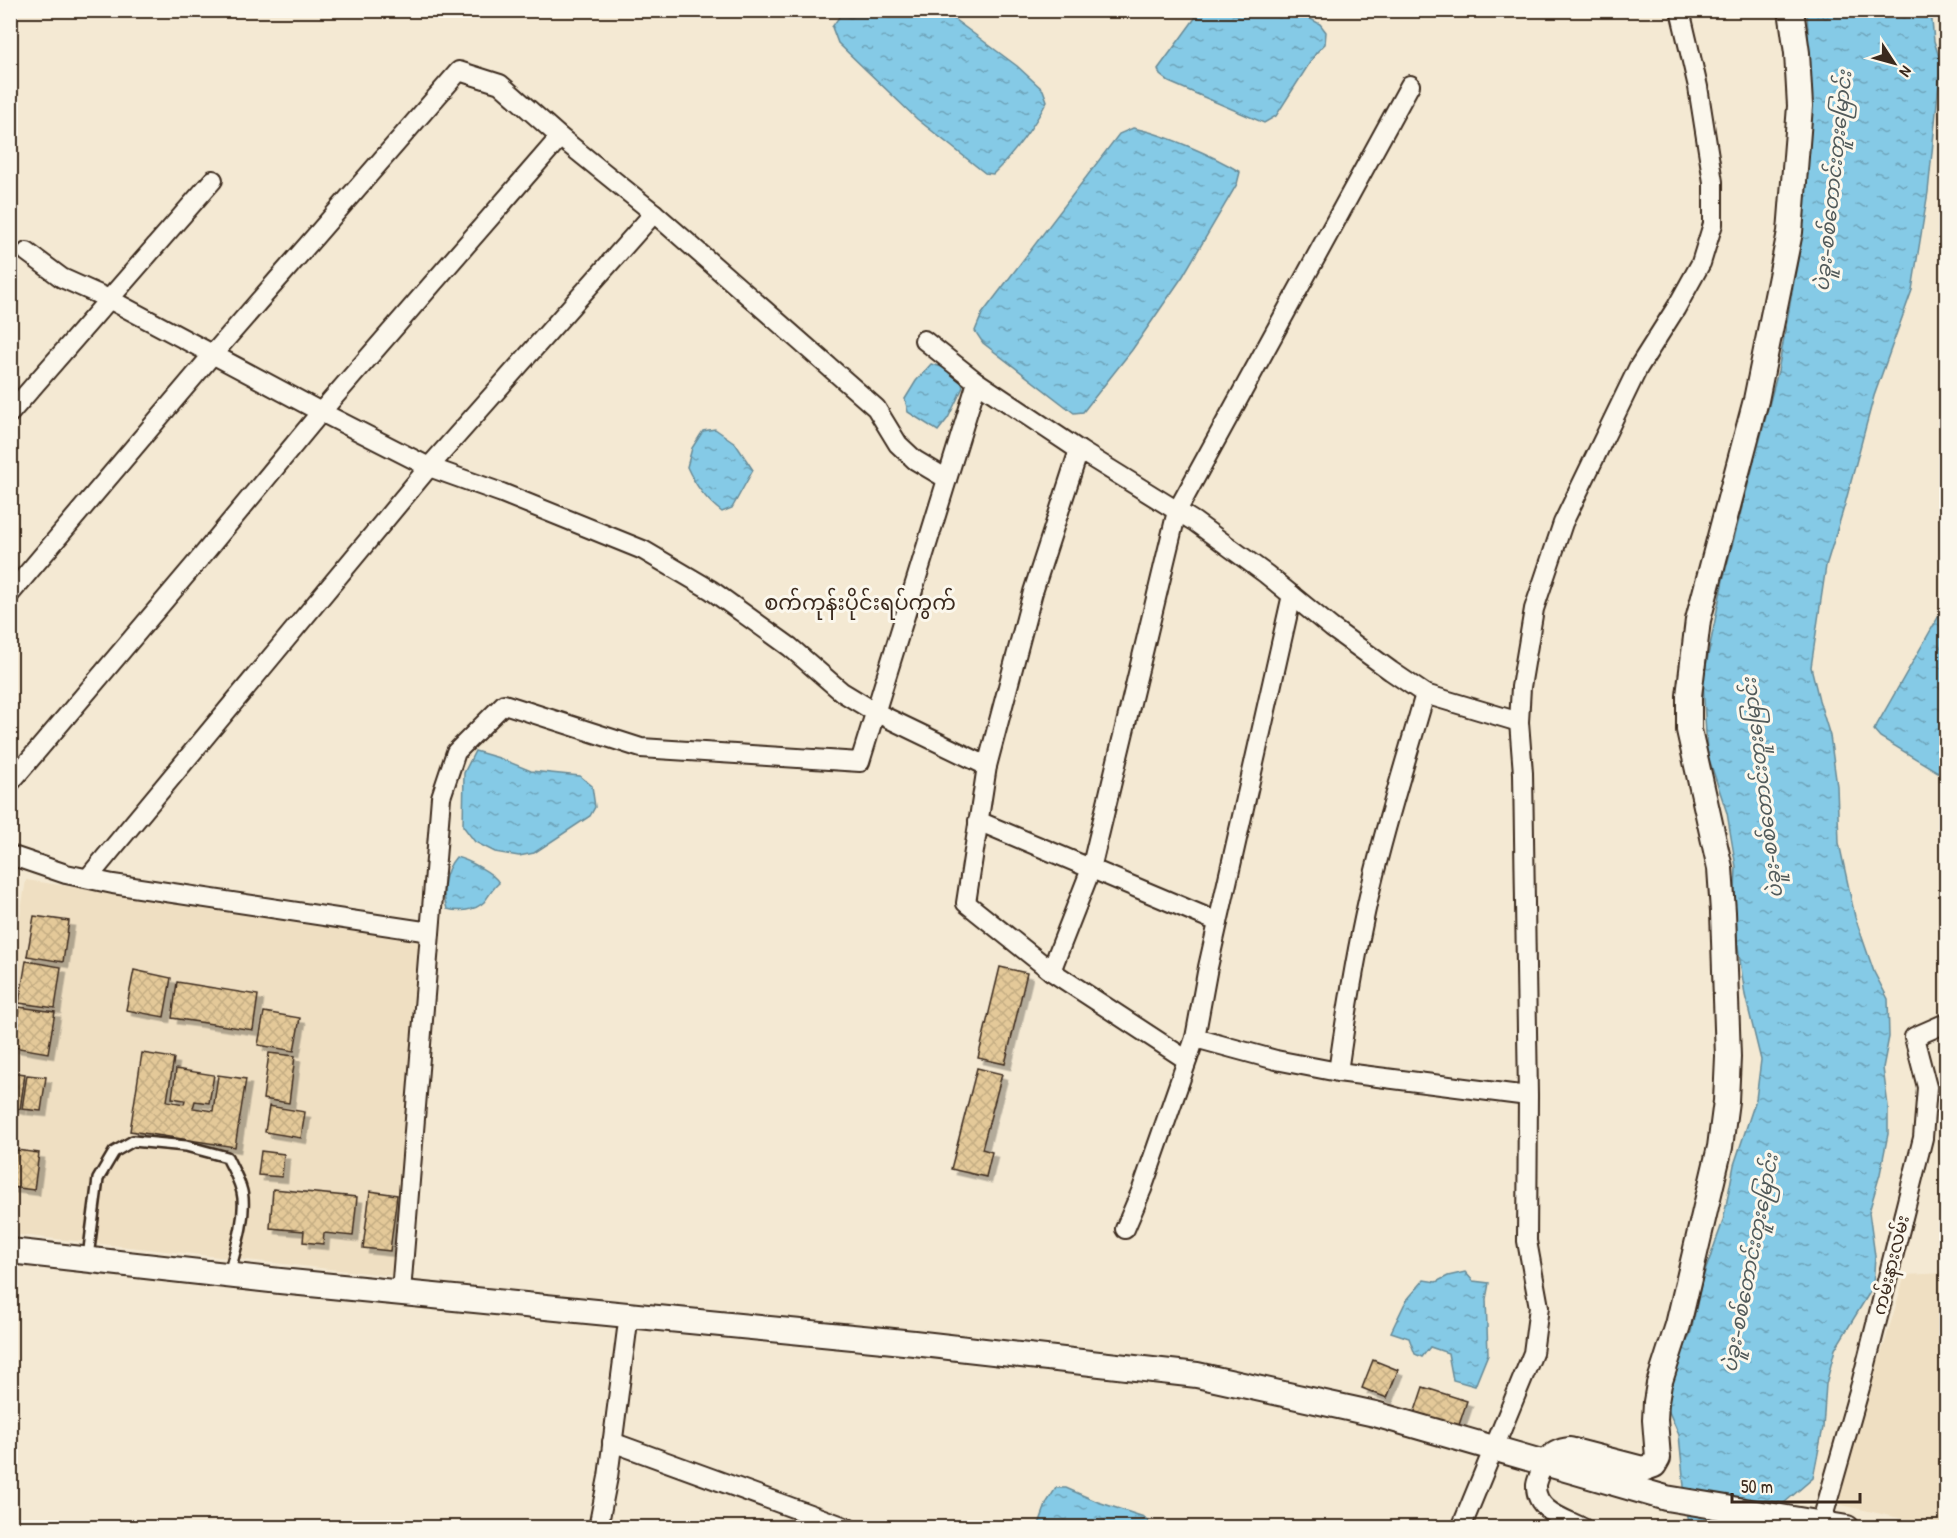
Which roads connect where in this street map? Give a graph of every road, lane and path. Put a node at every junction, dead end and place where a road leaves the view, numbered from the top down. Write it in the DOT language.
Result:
graph roads {
  1 [pos="1680,10"];
  2 [pos="1791,10"];
  3 [pos="1410,85"];
  4 [pos="560,137"];
  5 [pos="213,180"];
  6 [pos="654,213"];
  7 [pos="27,252"];
  8 [pos="109,299"];
  9 [pos="924,340"];
  10 [pos="213,354"];
  11 [pos="977,382"];
  12 [pos="321,412"];
  13 [pos="10,413"];
  14 [pos="1079,450"];
  15 [pos="429,467"];
  16 [pos="947,479"];
  17 [pos="1177,511"];
  18 [pos="10,594"];
  19 [pos="1292,595"];
  20 [pos="1425,694"];
  21 [pos="875,712"];
  22 [pos="1519,722"];
  23 [pos="987,766"];
  24 [pos="10,783"];
  25 [pos="978,821"];
  26 [pos="10,855"];
  27 [pos="1091,869"];
  28 [pos="88,878"];
  29 [pos="1218,922"];
  30 [pos="430,932"];
  31 [pos="1051,971"];
  32 [pos="1947,1023"];
  33 [pos="1195,1038"];
  34 [pos="1187,1060"];
  35 [pos="1338,1072"];
  36 [pos="1528,1096"];
  37 [pos="1125,1229"];
  38 [pos="10,1251"];
  39 [pos="87,1260"];
  40 [pos="229,1275"];
  41 [pos="401,1292"];
  42 [pos="629,1314"];
  43 [pos="612,1442"];
  44 [pos="1494,1448"];
  45 [pos="1544,1463"];
  46 [pos="1821,1524"];
  47 [pos="598,1527"];
  48 [pos="848,1527"];
  49 [pos="1461,1527"];
  50 [pos="1583,1527"];
  51 [pos="1847,1527"];
  1 -- 22 [label="street"];
  2 -- 45 [label="street"];
  3 -- 17 [label="street"];
  4 -- 6 [label="street"];
  4 -- 10 [label="street"];
  4 -- 12 [label="street"];
  5 -- 8 [label="street"];
  6 -- 15 [label="street"];
  6 -- 16 [label="street"];
  7 -- 8 [label="street"];
  8 -- 10 [label="street"];
  8 -- 13 [label="street"];
  9 -- 11 [label="street"];
  10 -- 12 [label="street"];
  10 -- 18 [label="street"];
  11 -- 14 [label="street"];
  11 -- 16 [label="street"];
  12 -- 15 [label="street"];
  12 -- 24 [label="street"];
  14 -- 17 [label="street"];
  14 -- 23 [label="street"];
  15 -- 21 [label="street"];
  15 -- 28 [label="street"];
  16 -- 21 [label="street"];
  17 -- 19 [label="street"];
  17 -- 27 [label="street"];
  19 -- 20 [label="street"];
  19 -- 29 [label="street"];
  20 -- 22 [label="street"];
  20 -- 35 [label="street"];
  21 -- 23 [label="street"];
  21 -- 30 [label="street"];
  22 -- 36 [label="street"];
  23 -- 25 [label="street"];
  25 -- 27 [label="street"];
  25 -- 31 [label="street"];
  26 -- 28 [label="street"];
  27 -- 29 [label="street"];
  27 -- 31 [label="street"];
  28 -- 30 [label="street"];
  29 -- 33 [label="street"];
  30 -- 41 [label="street"];
  31 -- 34 [label="street"];
  32 -- 46 [label="street, ကမ်းနားလမ်း"];
  33 -- 34 [label="street"];
  33 -- 35 [label="street"];
  34 -- 37 [label="street"];
  35 -- 36 [label="street"];
  36 -- 44 [label="street"];
  38 -- 39 [label="street"];
  39 -- 40 [label="street"];
  39 -- 40 [label="lane"];
  40 -- 41 [label="street"];
  41 -- 42 [label="street"];
  42 -- 43 [label="street"];
  42 -- 44 [label="street"];
  43 -- 47 [label="street"];
  43 -- 48 [label="street"];
  44 -- 45 [label="street"];
  44 -- 49 [label="street"];
  45 -- 46 [label="street"];
  45 -- 50 [label="street"];
  46 -- 51 [label="street"];
}
